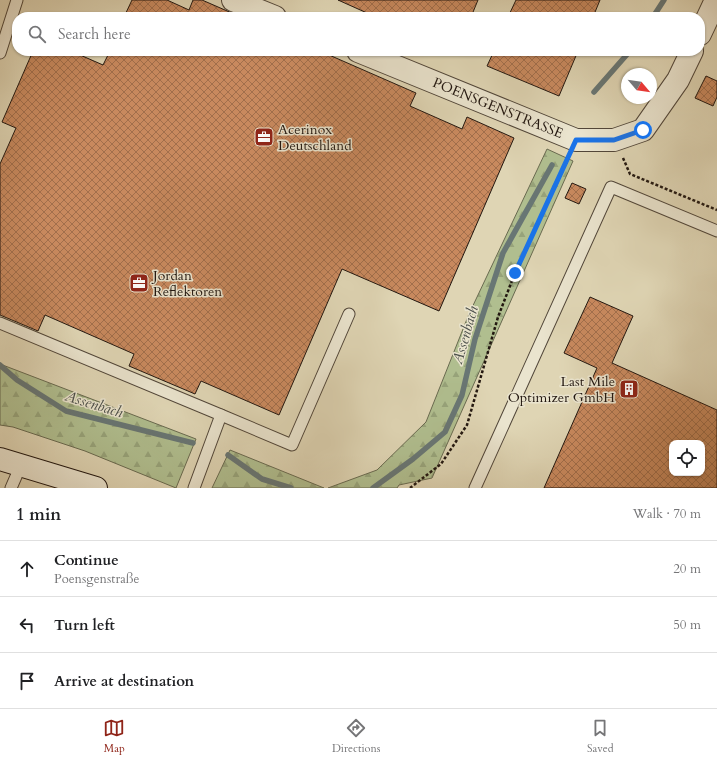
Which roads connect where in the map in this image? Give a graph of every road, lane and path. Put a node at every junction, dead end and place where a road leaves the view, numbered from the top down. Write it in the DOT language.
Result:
graph roads {
  1 [pos="17,0"];
  2 [pos="233,0"];
  3 [pos="716,0"];
  4 [pos="13,12"];
  5 [pos="262,12"];
  6 [pos="12,16"];
  7 [pos="705,23"];
  8 [pos="0,53"];
  9 [pos="370,56"];
  10 [pos="690,56"];
  11 [pos="576,140"];
  12 [pos="614,140"];
  13 [pos="717,210"];
  14 [pos="717,231"];
  15 [pos="349,314"];
  16 [pos="0,323"];
  17 [pos="221,415"];
  18 [pos="0,459"];
  19 [pos="21,465"];
  20 [pos="10,488"];
  21 [pos="96,488"];
  22 [pos="194,488"];
  23 [pos="410,488"];
  24 [pos="475,488"];
  1 -- 4 [label="lane"];
  2 -- 5 [label="street"];
  3 -- 7 [label="street"];
  6 -- 8 [label="lane"];
  9 -- 11 [label="street, POENSGENSTRASSE"];
  10 -- 12 [label="street, POENSGENSTRASSE"];
  11 -- 12 [label="street, POENSGENSTRASSE"];
  11 -- 23 [label="path"];
  12 -- 13 [label="path"];
  14 -- 24 [label="lane"];
  15 -- 17 [label="lane"];
  16 -- 17 [label="lane"];
  17 -- 22 [label="lane"];
  18 -- 19 [label="street"];
  19 -- 20 [label="lane"];
  19 -- 21 [label="street"];
}
